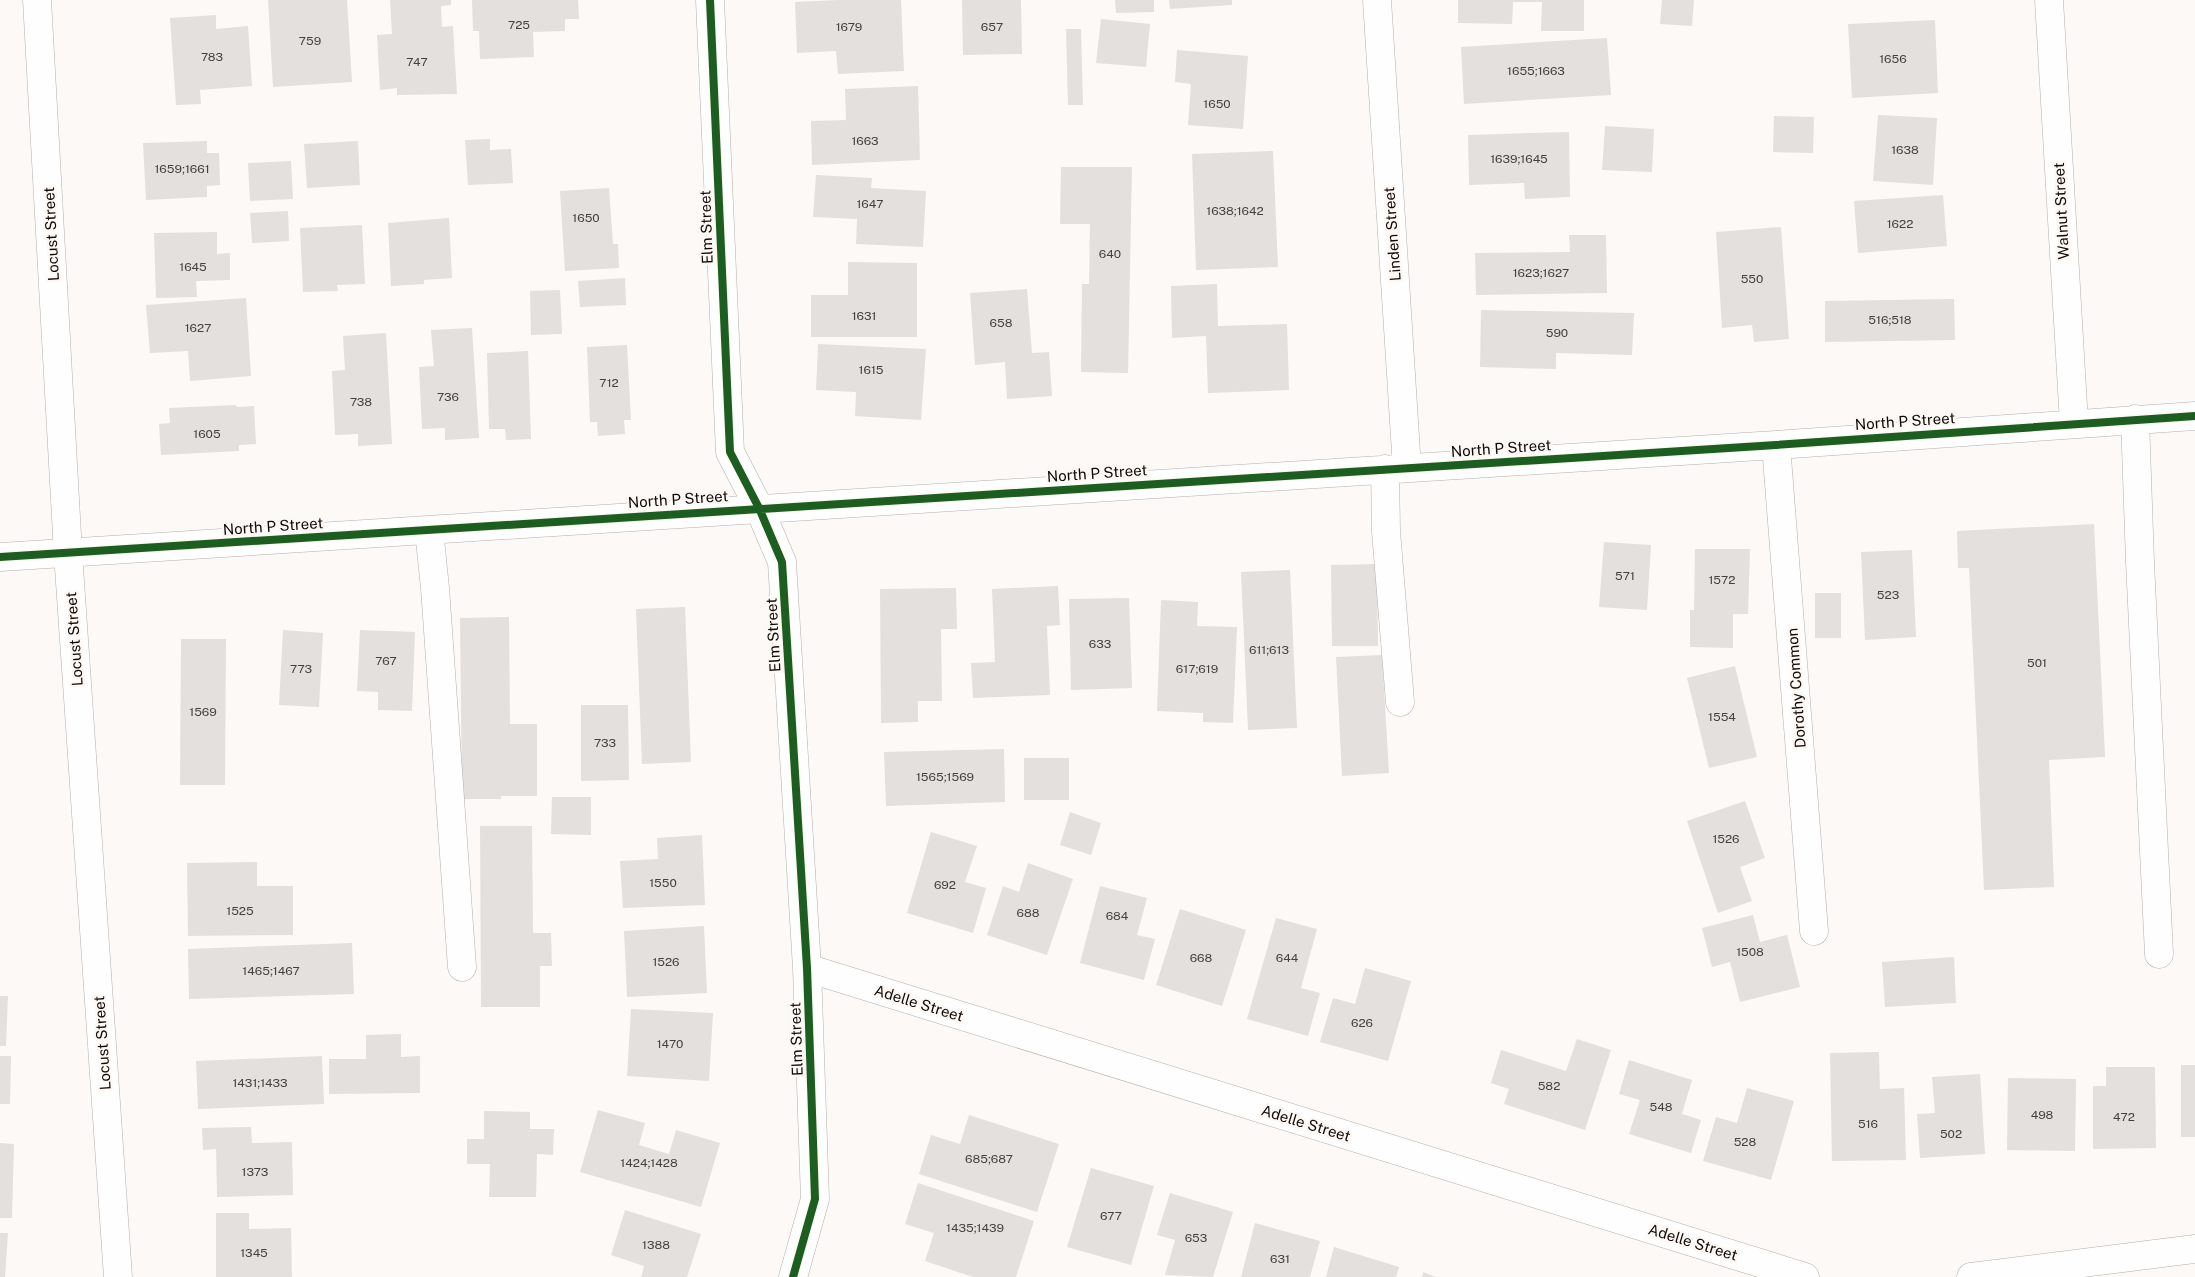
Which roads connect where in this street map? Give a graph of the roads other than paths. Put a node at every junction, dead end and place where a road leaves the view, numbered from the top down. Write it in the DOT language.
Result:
graph roads {
  1 [pos="37,0"];
  2 [pos="710,0"];
  3 [pos="1377,0"];
  4 [pos="2049,0"];
  5 [pos="2195,416"];
  6 [pos="2136,419"];
  7 [pos="2074,423"];
  8 [pos="1776,445"];
  9 [pos="1396,468"];
  10 [pos="759,508"];
  11 [pos="429,530"];
  12 [pos="68,553"];
  13 [pos="0,557"];
  14 [pos="1400,702"];
  15 [pos="1814,931"];
  16 [pos="2159,954"];
  17 [pos="462,967"];
  18 [pos="807,968"];
  19 [pos="2195,1249"];
  20 [pos="1978,1276"];
  21 [pos="118,1277"];
  22 [pos="793,1277"];
  23 [pos="1805,1277"];
  1 -- 12 [label="street, Locust Street"];
  2 -- 10 [label="street, Elm Street"];
  3 -- 9 [label="street, Linden Street"];
  4 -- 7 [label="street, Walnut Street"];
  5 -- 6 [label="street, North P Street"];
  6 -- 7 [label="street, North P Street"];
  6 -- 16 [label="street"];
  7 -- 8 [label="street, North P Street"];
  8 -- 9 [label="street, North P Street"];
  8 -- 15 [label="street, Dorothy Common"];
  9 -- 10 [label="street, North P Street"];
  9 -- 14 [label="street, Linden Street"];
  10 -- 11 [label="street, North P Street"];
  10 -- 18 [label="street, Elm Street"];
  11 -- 12 [label="street, North P Street"];
  11 -- 17 [label="street"];
  12 -- 13 [label="street, North P Street"];
  12 -- 21 [label="street, Locust Street"];
  18 -- 22 [label="street, Elm Street"];
  18 -- 23 [label="street, Adelle Street"];
  19 -- 20 [label="street"];
}
